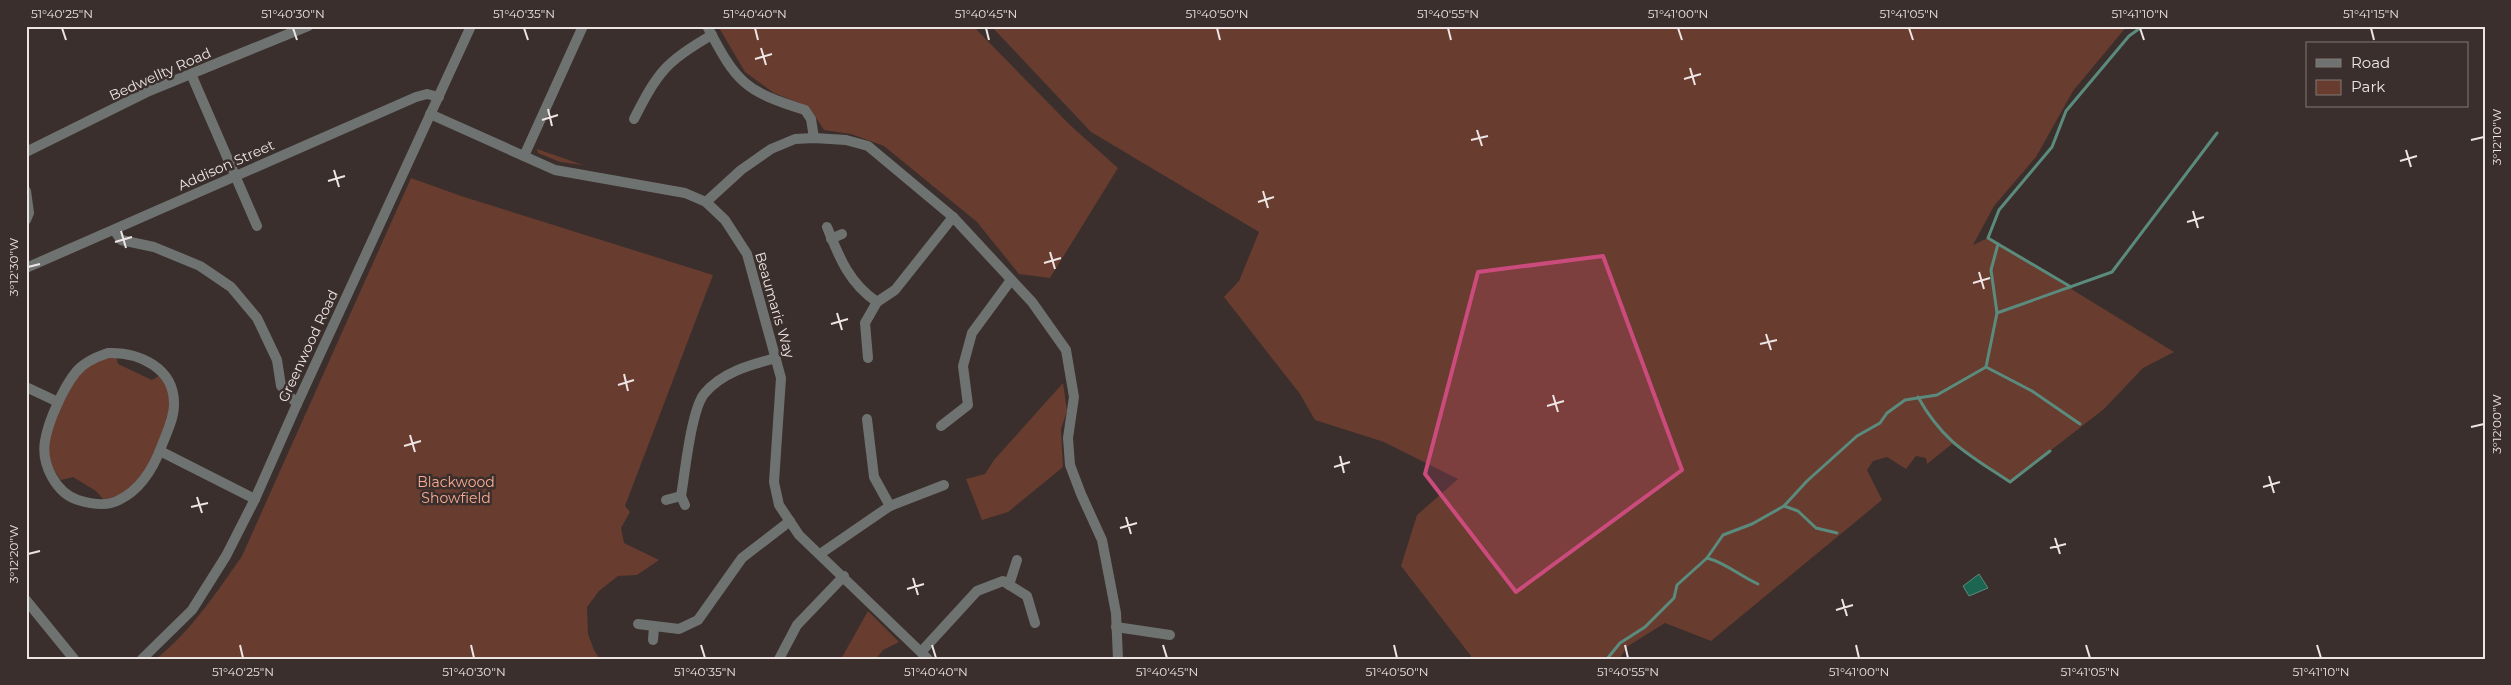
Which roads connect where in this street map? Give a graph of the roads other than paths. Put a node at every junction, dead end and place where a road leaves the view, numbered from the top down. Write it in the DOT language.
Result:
graph roads {
  1 [pos="308,26"];
  2 [pos="471,26"];
  3 [pos="583,26"];
  4 [pos="709,31"];
  5 [pos="191,74"];
  6 [pos="438,97"];
  7 [pos="430,114"];
  8 [pos="634,119"];
  9 [pos="814,138"];
  10 [pos="26,152"];
  11 [pos="524,156"];
  12 [pos="235,175"];
  13 [pos="26,191"];
  14 [pos="706,202"];
  15 [pos="953,217"];
  16 [pos="26,220"];
  17 [pos="257,226"];
  18 [pos="827,227"];
  19 [pos="114,230"];
  20 [pos="842,234"];
  21 [pos="832,239"];
  22 [pos="26,268"];
  23 [pos="1011,280"];
  24 [pos="877,302"];
  25 [pos="776,358"];
  26 [pos="868,358"];
  27 [pos="26,387"];
  28 [pos="58,402"];
  29 [pos="297,404"];
  30 [pos="867,419"];
  31 [pos="941,426"];
  32 [pos="160,451"];
  33 [pos="944,485"];
  34 [pos="255,499"];
  35 [pos="666,500"];
  36 [pos="890,506"];
  37 [pos="790,521"];
  38 [pos="820,554"];
  39 [pos="1017,560"];
  40 [pos="844,576"];
  41 [pos="1009,585"];
  42 [pos="26,600"];
  43 [pos="1035,623"];
  44 [pos="638,624"];
  45 [pos="654,627"];
  46 [pos="1116,627"];
  47 [pos="1170,635"];
  48 [pos="654,640"];
  49 [pos="924,656"];
  50 [pos="74,659"];
  51 [pos="142,659"];
  52 [pos="778,659"];
  53 [pos="1118,659"];
  1 -- 5 [label="street, Bedwellty Road"];
  2 -- 6 [label="street, Greenwood Road"];
  3 -- 11 [label="street"];
  4 -- 8 [label="street"];
  4 -- 9 [label="street"];
  5 -- 10 [label="street, Bedwellty Road"];
  5 -- 12 [label="street"];
  6 -- 7 [label="street, Greenwood Road"];
  6 -- 12 [label="street, Addison Street"];
  7 -- 11 [label="street, Beaumaris Way"];
  7 -- 29 [label="street, Greenwood Road"];
  9 -- 14 [label="street"];
  9 -- 15 [label="street"];
  11 -- 14 [label="street, Beaumaris Way"];
  12 -- 17 [label="street"];
  12 -- 19 [label="street, Addison Street"];
  13 -- 16 [label="street"];
  14 -- 25 [label="street, Beaumaris Way"];
  15 -- 23 [label="street"];
  15 -- 24 [label="street"];
  18 -- 21 [label="street"];
  19 -- 22 [label="street, Addison Street"];
  19 -- 29 [label="street"];
  20 -- 21 [label="street"];
  21 -- 24 [label="street"];
  23 -- 31 [label="street"];
  23 -- 46 [label="street"];
  24 -- 26 [label="street"];
  25 -- 35 [label="street"];
  25 -- 37 [label="street, Beaumaris Way"];
  27 -- 28 [label="street"];
  28 -- 32 [label="street"];
  28 -- 32 [label="street"];
  29 -- 34 [label="street, Greenwood Road"];
  30 -- 36 [label="street"];
  32 -- 34 [label="street"];
  33 -- 36 [label="street"];
  34 -- 51 [label="street, Greenwood Road"];
  36 -- 38 [label="street"];
  37 -- 38 [label="street, Beaumaris Way"];
  37 -- 45 [label="street"];
  38 -- 40 [label="street, Beaumaris Way"];
  39 -- 41 [label="street"];
  40 -- 49 [label="street, Beaumaris Way"];
  40 -- 52 [label="street"];
  41 -- 43 [label="street"];
  41 -- 49 [label="street"];
  42 -- 50 [label="street"];
  44 -- 45 [label="street"];
  45 -- 48 [label="street"];
  46 -- 47 [label="street"];
  46 -- 53 [label="street"];
}
